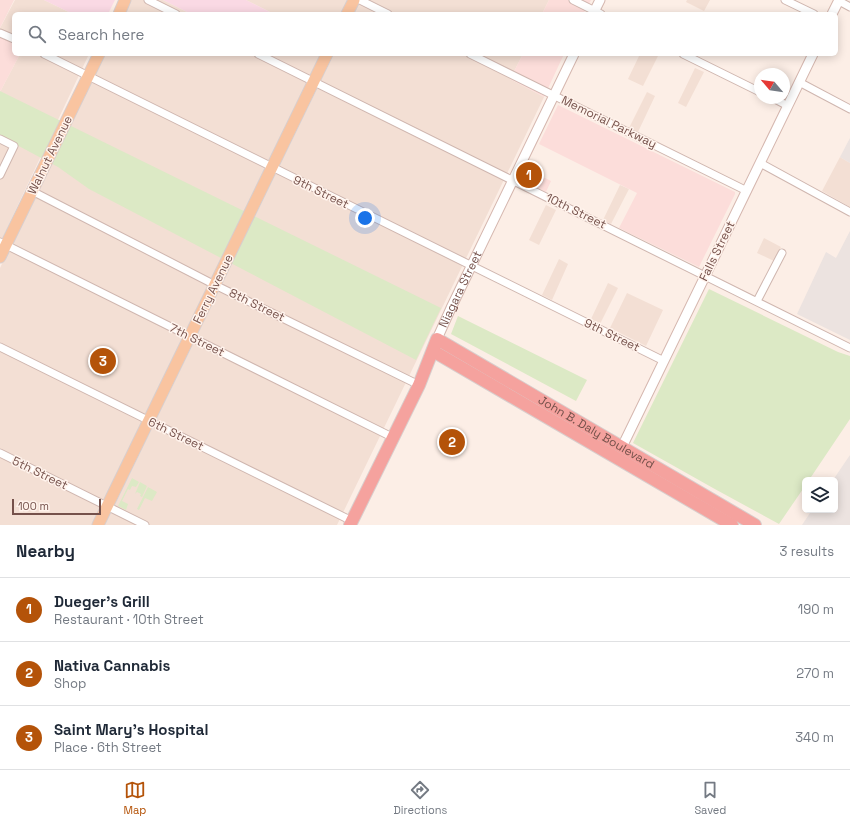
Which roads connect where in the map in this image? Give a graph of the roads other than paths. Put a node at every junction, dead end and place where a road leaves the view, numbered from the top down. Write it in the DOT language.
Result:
graph roads {
  1 [pos="125,0"];
  2 [pos="148,0"];
  3 [pos="354,0"];
  4 [pos="360,0"];
  5 [pos="573,0"];
  6 [pos="600,0"];
  7 [pos="786,0"];
  8 [pos="839,0"];
  9 [pos="850,7"];
  10 [pos="119,12"];
  11 [pos="172,12"];
  12 [pos="348,12"];
  13 [pos="384,12"];
  14 [pos="594,12"];
  15 [pos="596,12"];
  16 [pos="810,12"];
  17 [pos="833,12"];
  18 [pos="0,32"];
  19 [pos="12,38"];
  20 [pos="48,56"];
  21 [pos="98,56"];
  22 [pos="262,56"];
  23 [pos="326,56"];
  24 [pos="474,56"];
  25 [pos="573,56"];
  26 [pos="687,56"];
  27 [pos="812,56"];
  28 [pos="88,76"];
  29 [pos="314,82"];
  30 [pos="800,82"];
  31 [pos="754,89"];
  32 [pos="554,95"];
  33 [pos="784,104"];
  34 [pos="788,106"];
  35 [pos="850,109"];
  36 [pos="0,138"];
  37 [pos="760,163"];
  38 [pos="272,168"];
  39 [pos="0,175"];
  40 [pos="513,180"];
  41 [pos="32,191"];
  42 [pos="747,191"];
  43 [pos="850,212"];
  44 [pos="3,244"];
  45 [pos="782,253"];
  46 [pos="0,257"];
  47 [pos="471,266"];
  48 [pos="705,276"];
  49 [pos="215,284"];
  50 [pos="757,302"];
  51 [pos="190,336"];
  52 [pos="435,345"];
  53 [pos="0,347"];
  54 [pos="850,348"];
  55 [pos="664,361"];
  56 [pos="419,385"];
  57 [pos="148,421"];
  58 [pos="394,438"];
  59 [pos="622,448"];
  60 [pos="0,453"];
  61 [pos="107,506"];
  62 [pos="351,523"];
  63 [pos="98,525"];
  64 [pos="145,525"];
  65 [pos="732,525"];
  66 [pos="756,525"];
  1 -- 10 [label="main road"];
  2 -- 11 [label="street"];
  3 -- 12 [label="main road"];
  4 -- 13 [label="street"];
  5 -- 14 [label="street"];
  6 -- 15 [label="street"];
  7 -- 16 [label="street"];
  8 -- 9 [label="street"];
  8 -- 17 [label="street"];
  18 -- 19 [label="street"];
  20 -- 28 [label="street, 9th Street"];
  21 -- 28 [label="main road, Walnut Avenue"];
  22 -- 29 [label="street, 10th Street"];
  23 -- 29 [label="main road, Ferry Avenue"];
  24 -- 32 [label="street, Memorial Parkway"];
  25 -- 32 [label="street, Niagara Street"];
  26 -- 31 [label="street"];
  27 -- 30 [label="street, Falls Street"];
  28 -- 38 [label="street, 9th Street"];
  28 -- 41 [label="main road, Walnut Avenue"];
  29 -- 38 [label="main road, Ferry Avenue"];
  29 -- 40 [label="street, 10th Street"];
  30 -- 34 [label="street, Falls Street"];
  30 -- 35 [label="street"];
  32 -- 40 [label="street, Niagara Street"];
  32 -- 42 [label="street, Memorial Parkway"];
  33 -- 34 [label="street"];
  34 -- 37 [label="street, Falls Street"];
  36 -- 39 [label="street"];
  37 -- 42 [label="street, Falls Street"];
  37 -- 43 [label="street"];
  38 -- 47 [label="street, 9th Street"];
  38 -- 49 [label="main road, Ferry Avenue"];
  40 -- 47 [label="street, Niagara Street"];
  40 -- 48 [label="street, 10th Street"];
  41 -- 44 [label="main road, Walnut Avenue"];
  41 -- 49 [label="street, 8th Street"];
  42 -- 48 [label="street, Falls Street"];
  44 -- 46 [label="main road, Walnut Avenue"];
  44 -- 51 [label="street, 7th Street"];
  45 -- 50 [label="street"];
  47 -- 52 [label="street, Niagara Street"];
  47 -- 55 [label="street, 9th Street"];
  48 -- 50 [label="street, 10th Street"];
  48 -- 55 [label="street, Falls Street"];
  49 -- 51 [label="main road, Ferry Avenue"];
  49 -- 56 [label="street, 8th Street"];
  50 -- 54 [label="street, 10th Street"];
  51 -- 57 [label="main road, Ferry Avenue"];
  51 -- 58 [label="street, 7th Street"];
  52 -- 56 [label="highway, Niagara Street"];
  52 -- 59 [label="highway, John B. Daly Boulevard"];
  52 -- 65 [label="highway, John B. Daly Boulevard"];
  53 -- 57 [label="street, 6th Street"];
  55 -- 59 [label="street, Falls Street"];
  56 -- 58 [label="highway, Niagara Street"];
  57 -- 61 [label="main road, Ferry Avenue"];
  57 -- 62 [label="street, 6th Street"];
  58 -- 62 [label="highway, Niagara Street"];
  59 -- 66 [label="highway, John B. Daly Boulevard"];
  60 -- 61 [label="street, 5th Street"];
  61 -- 63 [label="main road, Ferry Avenue"];
  61 -- 64 [label="street, 5th Street"];
}
